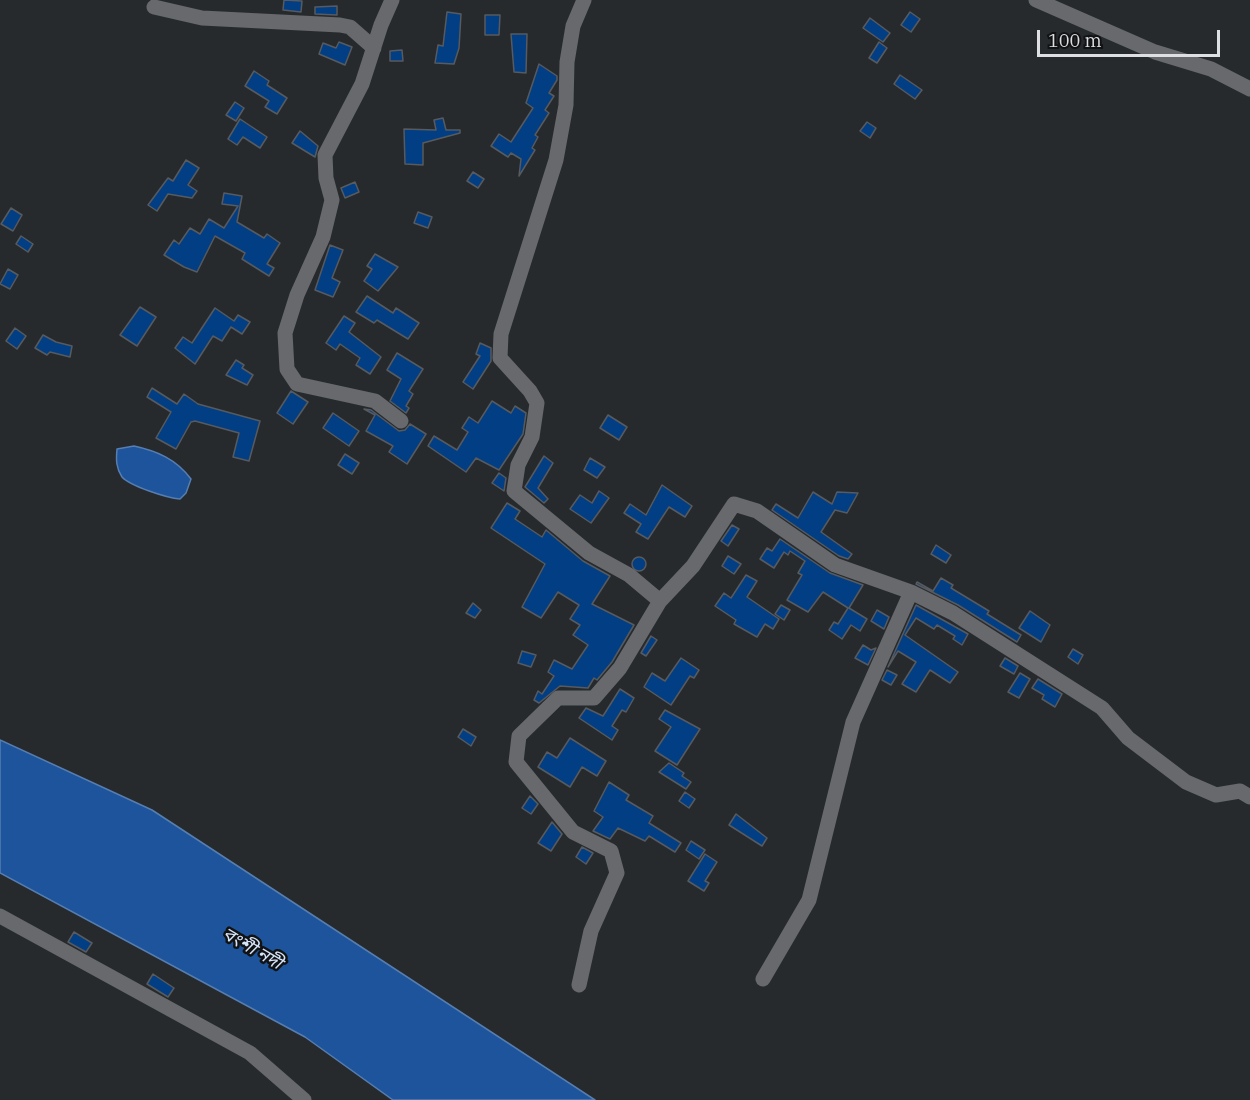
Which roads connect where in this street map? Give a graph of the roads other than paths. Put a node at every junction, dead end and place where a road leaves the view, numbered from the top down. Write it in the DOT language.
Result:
graph roads {
  1 [pos="392,0"];
  2 [pos="584,0"];
  3 [pos="1036,0"];
  4 [pos="154,7"];
  5 [pos="374,48"];
  6 [pos="1250,89"];
  7 [pos="401,421"];
  8 [pos="911,592"];
  9 [pos="660,601"];
  10 [pos="1250,797"];
  11 [pos="0,916"];
  12 [pos="763,979"];
  13 [pos="579,985"];
  14 [pos="304,1100"];
  1 -- 5 [label="street"];
  2 -- 9 [label="street"];
  3 -- 6 [label="street"];
  4 -- 5 [label="street"];
  5 -- 7 [label="street"];
  8 -- 9 [label="street"];
  8 -- 10 [label="street"];
  8 -- 12 [label="street"];
  9 -- 13 [label="street"];
  11 -- 14 [label="street"];
}
